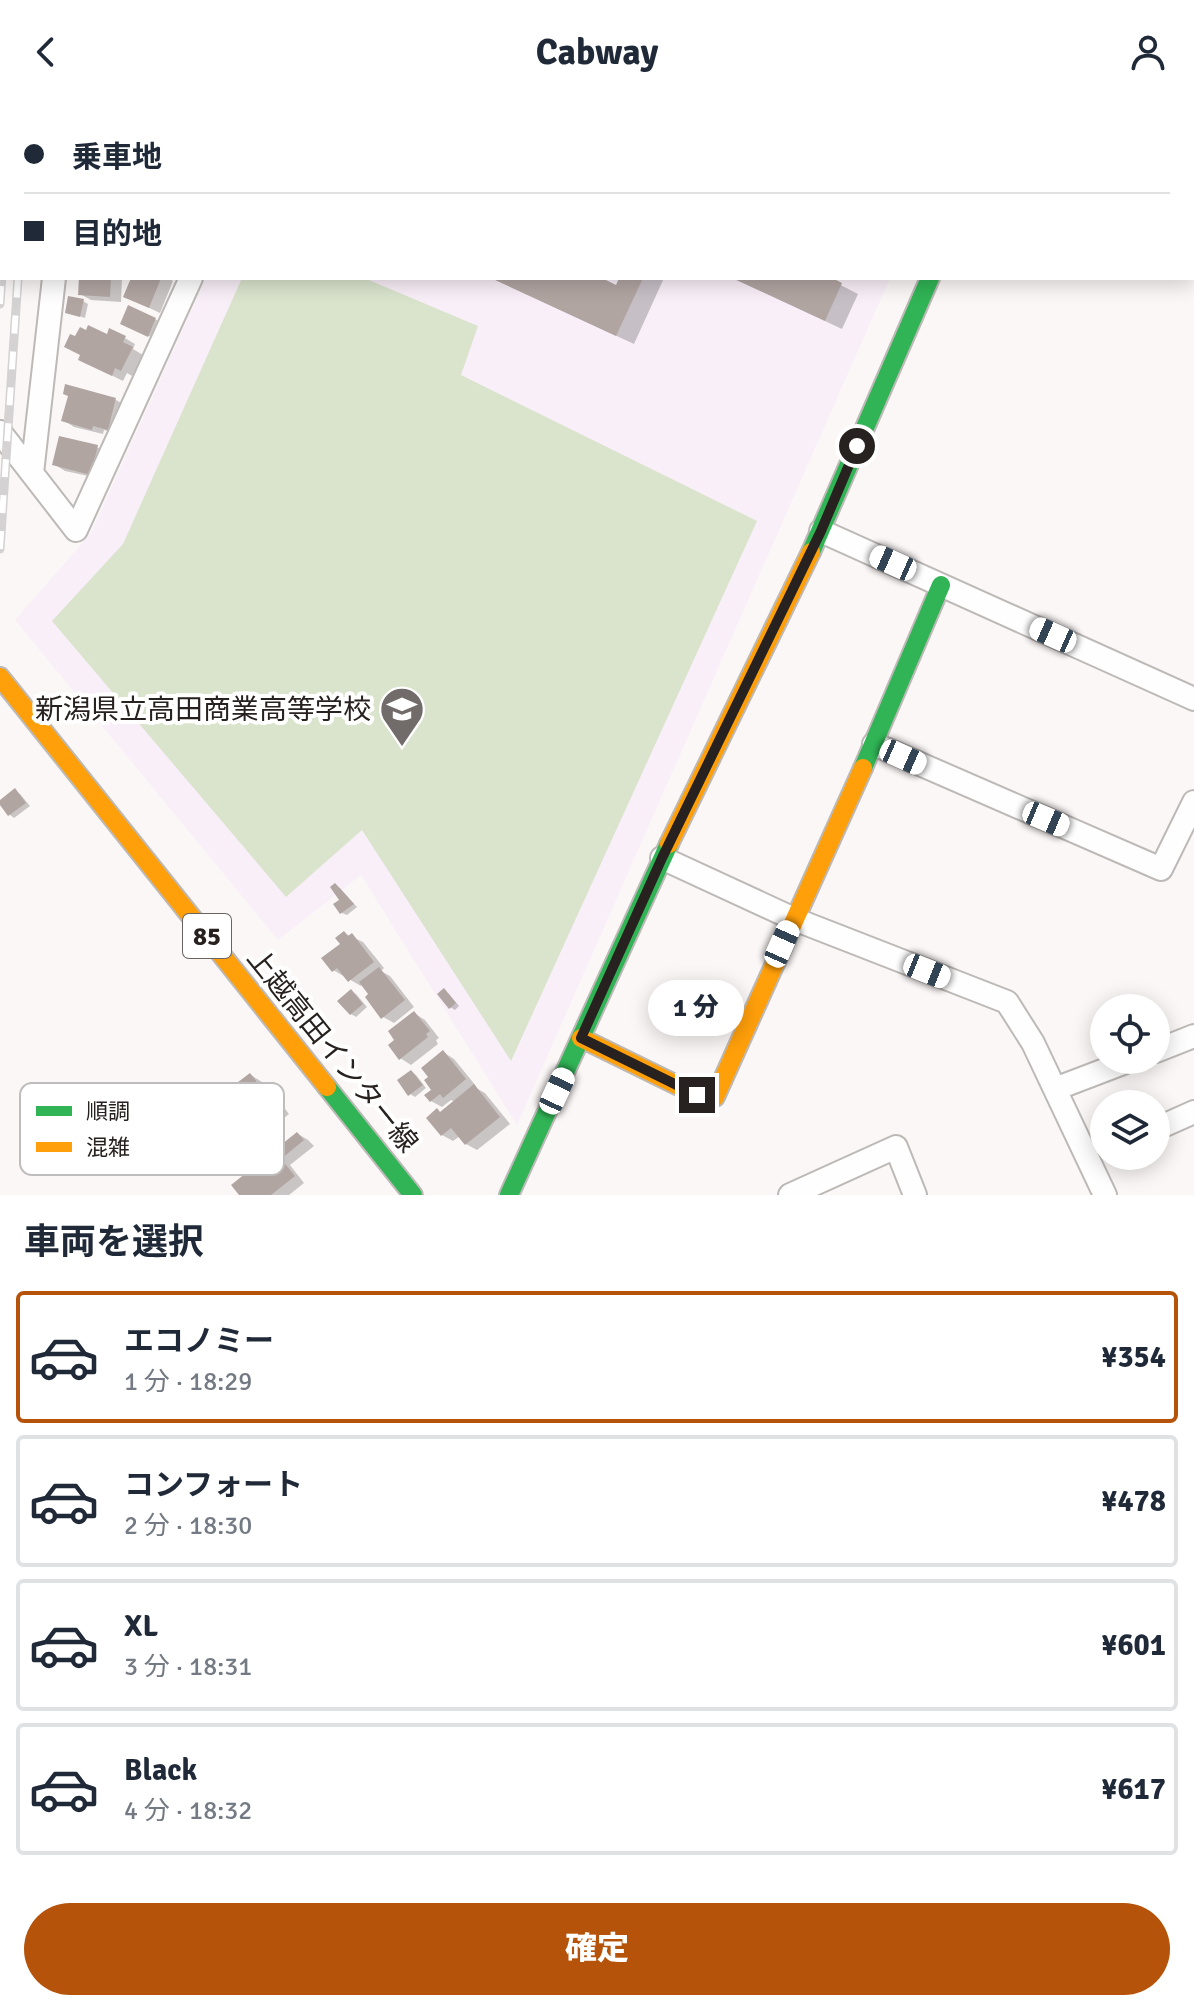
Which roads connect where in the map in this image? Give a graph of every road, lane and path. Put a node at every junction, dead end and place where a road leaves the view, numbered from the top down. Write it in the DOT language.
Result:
graph roads {
  1 [pos="54,280"];
  2 [pos="190,280"];
  3 [pos="929,280"];
  4 [pos="0,432"];
  5 [pos="32,473"];
  6 [pos="821,531"];
  7 [pos="941,585"];
  8 [pos="0,677"];
  9 [pos="1194,699"];
  10 [pos="874,744"];
  11 [pos="1194,802"];
  12 [pos="662,858"];
  13 [pos="794,919"];
  14 [pos="1194,1036"];
  15 [pos="581,1038"];
  16 [pos="1170,1045"];
  17 [pos="1094,1074"];
  18 [pos="1055,1089"];
  19 [pos="1194,1112"];
  20 [pos="1170,1123"];
  21 [pos="1090,1146"];
  22 [pos="1099,1170"];
  23 [pos="413,1195"];
  24 [pos="509,1195"];
  25 [pos="790,1195"];
  26 [pos="915,1195"];
  27 [pos="1105,1195"];
  1 -- 5 [label="street"];
  2 -- 5 [label="street"];
  3 -- 6 [label="street"];
  4 -- 5 [label="street"];
  6 -- 7 [label="street"];
  6 -- 12 [label="street"];
  7 -- 9 [label="street"];
  7 -- 10 [label="street"];
  8 -- 23 [label="street, 上越高田インター線 / 85"];
  10 -- 11 [label="street"];
  10 -- 13 [label="street"];
  12 -- 13 [label="street"];
  12 -- 15 [label="street"];
  13 -- 15 [label="street"];
  13 -- 18 [label="street"];
  14 -- 16 [label="street"];
  15 -- 24 [label="street"];
  17 -- 18 [label="street"];
  18 -- 21 [label="street"];
  19 -- 20 [label="street"];
  22 -- 27 [label="street"];
  25 -- 26 [label="street"];
}
